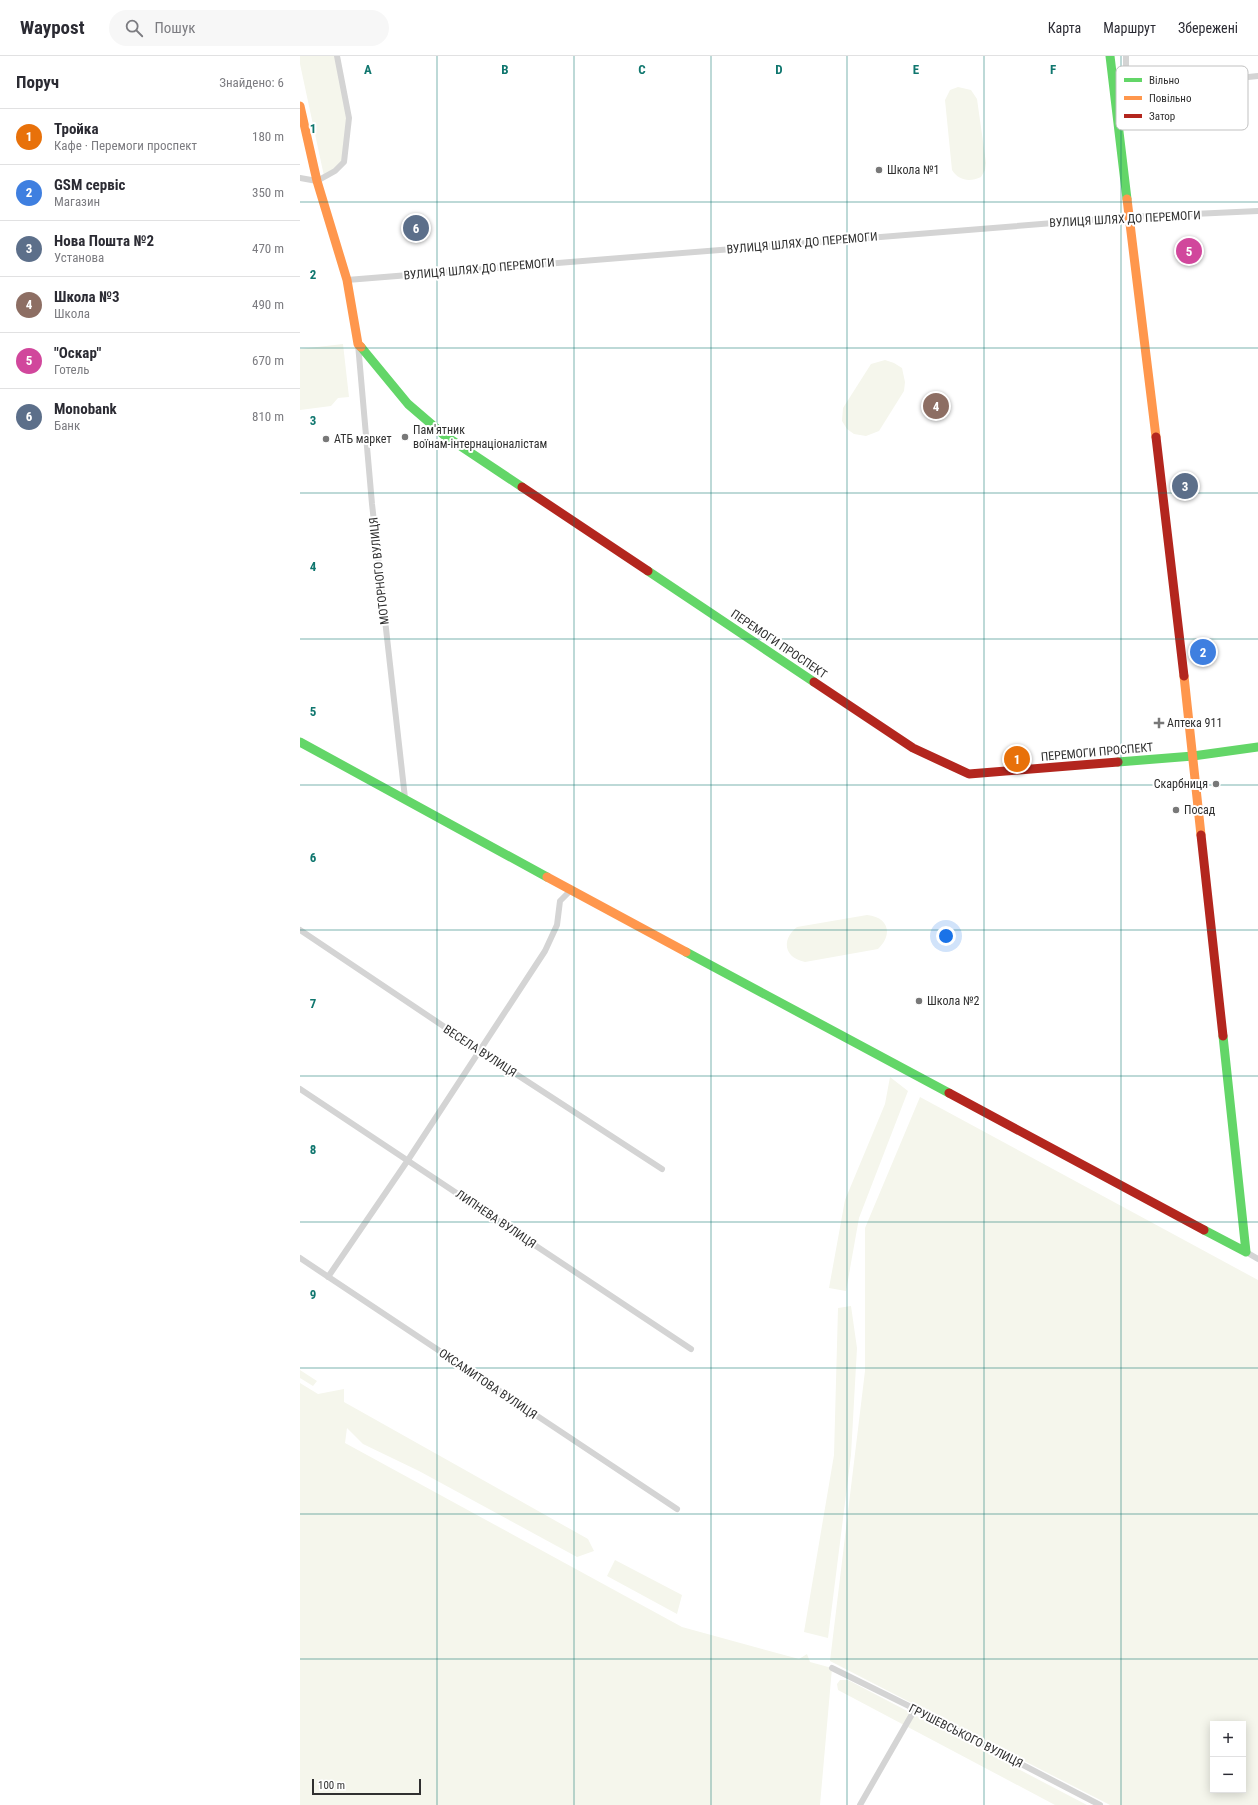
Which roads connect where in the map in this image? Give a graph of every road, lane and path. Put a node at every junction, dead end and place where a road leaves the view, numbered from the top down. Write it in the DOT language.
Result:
graph roads {
  1 [pos="337,56"];
  2 [pos="1110,56"];
  3 [pos="1258,76"];
  4 [pos="1248,77"];
  5 [pos="1115,91"];
  6 [pos="1116,100"];
  7 [pos="300,106"];
  8 [pos="1119,130"];
  9 [pos="300,178"];
  10 [pos="316,181"];
  11 [pos="1258,211"];
  12 [pos="1129,217"];
  13 [pos="347,280"];
  14 [pos="358,344"];
  15 [pos="300,742"];
  16 [pos="1258,748"];
  17 [pos="1193,756"];
  18 [pos="405,798"];
  19 [pos="571,890"];
  20 [pos="300,930"];
  21 [pos="479,1050"];
  22 [pos="300,1089"];
  23 [pos="408,1160"];
  24 [pos="662,1169"];
  25 [pos="1246,1252"];
  26 [pos="300,1258"];
  27 [pos="1258,1259"];
  28 [pos="328,1277"];
  29 [pos="691,1349"];
  30 [pos="677,1509"];
  31 [pos="832,1668"];
  32 [pos="914,1708"];
  33 [pos="860,1805"];
  34 [pos="1100,1805"];
  1 -- 10 [label="street"];
  2 -- 5 [label="street"];
  3 -- 4 [label="street"];
  5 -- 6 [label="street"];
  7 -- 10 [label="street"];
  8 -- 12 [label="street"];
  9 -- 10 [label="street"];
  10 -- 13 [label="street"];
  11 -- 12 [label="street, ВУЛИЦЯ ШЛЯХ ДО ПЕРЕМОГИ"];
  12 -- 13 [label="street, ВУЛИЦЯ ШЛЯХ ДО ПЕРЕМОГИ"];
  12 -- 17 [label="street"];
  13 -- 14 [label="street"];
  14 -- 17 [label="street, ПЕРЕМОГИ ПРОСПЕКТ"];
  14 -- 18 [label="street, МОТОРНОГО ВУЛИЦЯ"];
  15 -- 18 [label="street"];
  16 -- 17 [label="street, ПЕРЕМОГИ ПРОСПЕКТ"];
  17 -- 25 [label="street"];
  18 -- 19 [label="street"];
  19 -- 21 [label="street"];
  19 -- 25 [label="street"];
  20 -- 21 [label="street, ВЕСЕЛА ВУЛИЦЯ"];
  21 -- 23 [label="street"];
  21 -- 24 [label="street, ВЕСЕЛА ВУЛИЦЯ"];
  22 -- 23 [label="street, ЛИПНЕВА ВУЛИЦЯ"];
  23 -- 28 [label="street"];
  23 -- 29 [label="street, ЛИПНЕВА ВУЛИЦЯ"];
  25 -- 27 [label="street"];
  26 -- 28 [label="street, ОКСАМИТОВА ВУЛИЦЯ"];
  28 -- 30 [label="street, ОКСАМИТОВА ВУЛИЦЯ"];
  31 -- 32 [label="street, ГРУШЕВСЬКОГО ВУЛИЦЯ"];
  32 -- 33 [label="street"];
  32 -- 34 [label="street, ГРУШЕВСЬКОГО ВУЛИЦЯ"];
}
